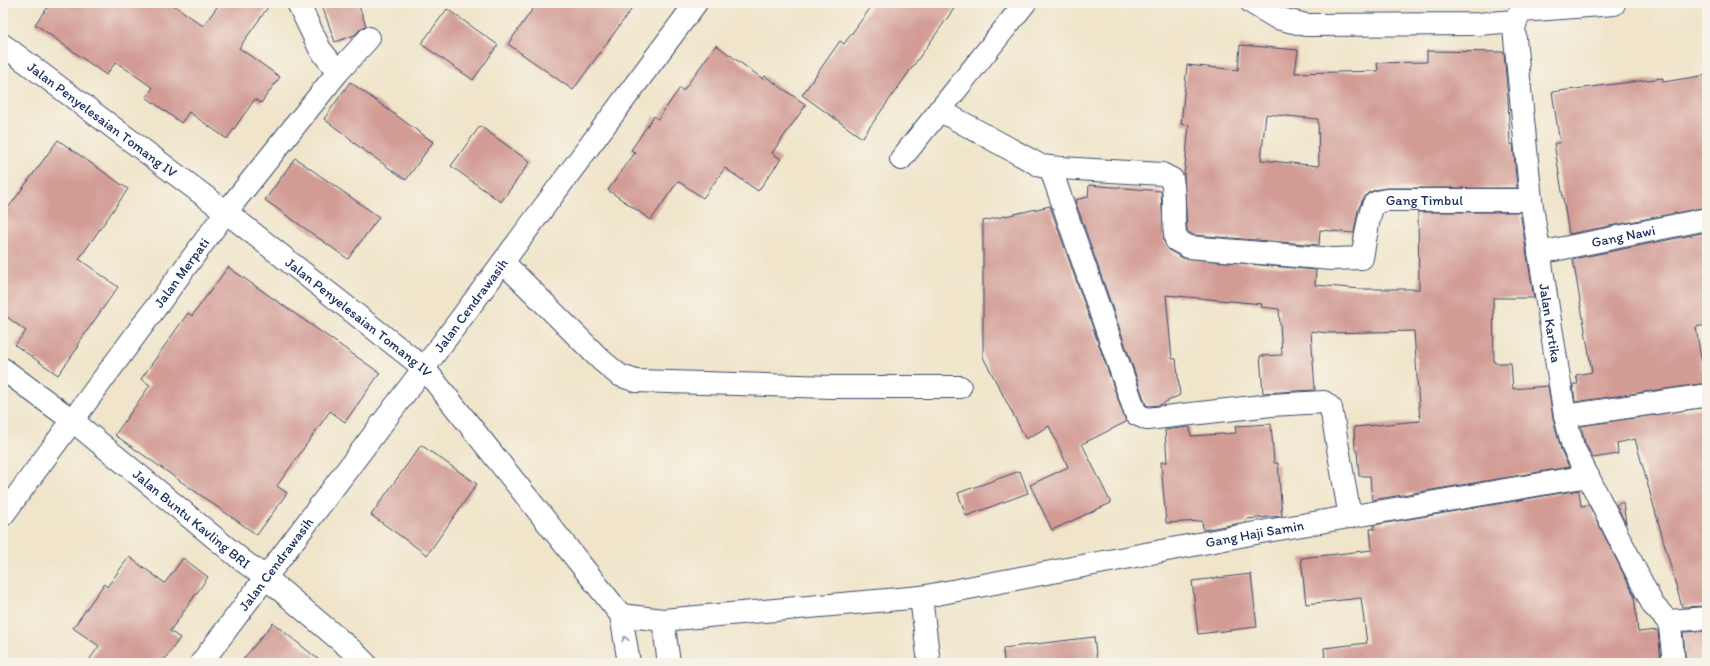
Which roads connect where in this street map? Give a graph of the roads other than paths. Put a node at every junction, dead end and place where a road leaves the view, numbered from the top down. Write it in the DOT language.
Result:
graph roads {
  1 [pos="298,3"];
  2 [pos="696,3"];
  3 [pos="1025,3"];
  4 [pos="1252,3"];
  5 [pos="1614,4"];
  6 [pos="1521,12"];
  7 [pos="369,38"];
  8 [pos="3,45"];
  9 [pos="338,72"];
  10 [pos="939,110"];
  11 [pos="902,160"];
  12 [pos="1050,167"];
  13 [pos="1531,200"];
  14 [pos="226,212"];
  15 [pos="1707,219"];
  16 [pos="1539,253"];
  17 [pos="503,262"];
  18 [pos="3,368"];
  19 [pos="424,368"];
  20 [pos="960,387"];
  21 [pos="1702,396"];
  22 [pos="1565,416"];
  23 [pos="73,421"];
  24 [pos="1588,476"];
  25 [pos="3,515"];
  26 [pos="1350,517"];
  27 [pos="265,577"];
  28 [pos="921,597"];
  29 [pos="621,615"];
  30 [pos="1707,618"];
  31 [pos="663,620"];
  32 [pos="1668,621"];
  33 [pos="201,663"];
  34 [pos="365,663"];
  35 [pos="629,663"];
  36 [pos="668,663"];
  37 [pos="929,663"];
  38 [pos="1674,663"];
  1 -- 9 [label="street"];
  2 -- 17 [label="street, Jalan Cendrawasih"];
  3 -- 10 [label="street"];
  4 -- 6 [label="street"];
  5 -- 6 [label="street"];
  6 -- 13 [label="street, Jalan Kartika"];
  7 -- 9 [label="street, Jalan Merpati"];
  8 -- 14 [label="street, Jalan Penyelesaian Tomang IV"];
  9 -- 14 [label="street, Jalan Merpati"];
  10 -- 11 [label="street"];
  10 -- 12 [label="street"];
  12 -- 13 [label="street, Gang Timbul"];
  12 -- 26 [label="street"];
  13 -- 16 [label="street, Jalan Kartika"];
  14 -- 19 [label="street, Jalan Penyelesaian Tomang IV"];
  14 -- 23 [label="street, Jalan Merpati"];
  15 -- 16 [label="street, Gang Nawi"];
  16 -- 22 [label="street, Jalan Kartika"];
  17 -- 19 [label="street, Jalan Cendrawasih"];
  17 -- 20 [label="street"];
  18 -- 23 [label="street, Jalan Buntu Kavling BRI"];
  19 -- 27 [label="street, Jalan Cendrawasih"];
  19 -- 29 [label="street, Jalan Penyelesaian Tomang IV"];
  21 -- 22 [label="street"];
  22 -- 24 [label="street, Jalan Kartika"];
  23 -- 25 [label="street, Jalan Merpati"];
  23 -- 27 [label="street, Jalan Buntu Kavling BRI"];
  24 -- 26 [label="street, Gang Haji Samin"];
  24 -- 32 [label="street, Jalan Kartika"];
  26 -- 28 [label="street, Gang Haji Samin"];
  27 -- 33 [label="street, Jalan Cendrawasih"];
  27 -- 34 [label="street, Jalan Buntu Kavling BRI"];
  28 -- 31 [label="street, Gang Haji Samin"];
  28 -- 37 [label="street"];
  29 -- 31 [label="street"];
  35 -- 29 [label="street, Jalan Penyelesaian Tomang IV, one-way"];
  30 -- 32 [label="street"];
  31 -- 36 [label="street"];
  32 -- 38 [label="street"];
}
